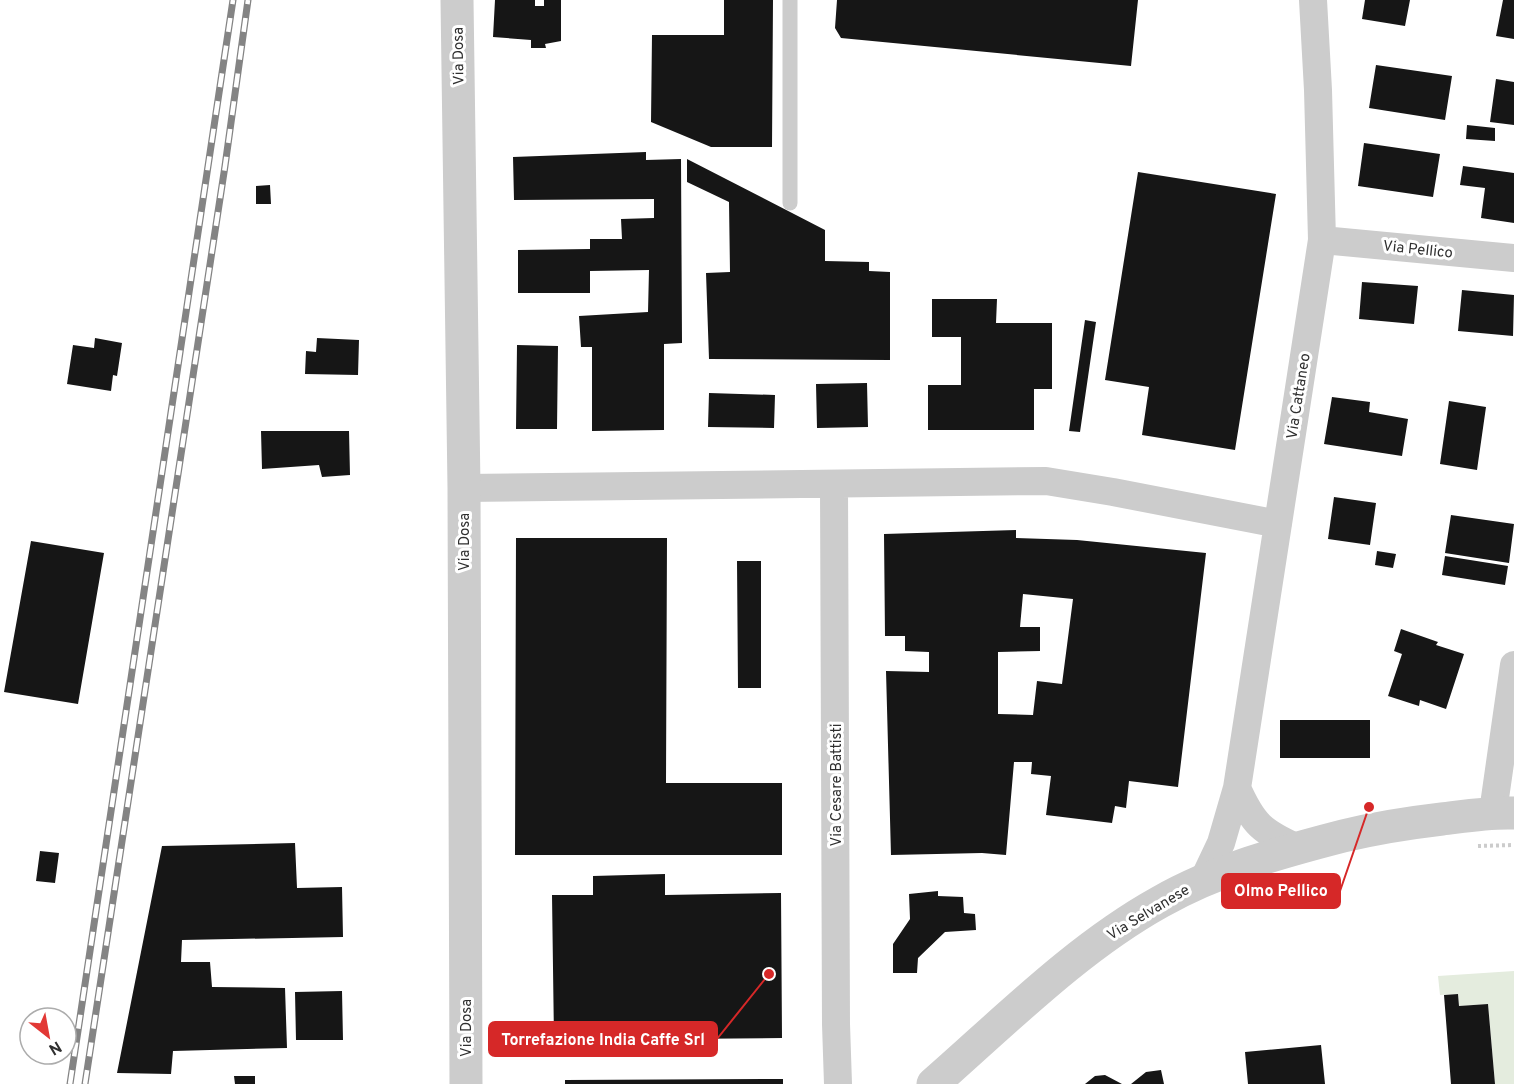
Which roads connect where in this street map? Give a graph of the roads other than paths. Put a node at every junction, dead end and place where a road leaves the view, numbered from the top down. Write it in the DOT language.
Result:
graph roads {
  1 [pos="457,0"];
  2 [pos="790,0"];
  3 [pos="1313,0"];
  4 [pos="790,203"];
  5 [pos="1322,240"];
  6 [pos="1514,258"];
  7 [pos="834,485"];
  8 [pos="464,488"];
  9 [pos="1278,524"];
  10 [pos="1514,664"];
  11 [pos="1237,788"];
  12 [pos="1503,813"];
  13 [pos="1298,848"];
  14 [pos="1239,867"];
  15 [pos="1203,880"];
  16 [pos="466,1084"];
  17 [pos="838,1084"];
  18 [pos="933,1084"];
  1 -- 8 [label="street, Via Dosa"];
  2 -- 4 [label="lane"];
  3 -- 5 [label="street, Via Cattaneo"];
  5 -- 6 [label="street, Via Pellico"];
  5 -- 9 [label="street, Via Cattaneo"];
  7 -- 8 [label="street"];
  7 -- 9 [label="street"];
  7 -- 17 [label="street, Via Cesare Battisti"];
  8 -- 16 [label="street, Via Dosa"];
  9 -- 11 [label="street, Via Cattaneo"];
  10 -- 12 [label="street"];
  11 -- 13 [label="street"];
  11 -- 14 [label="street, Via Cattaneo"];
  11 -- 15 [label="street, Via Cattaneo"];
  12 -- 13 [label="street, Via Selvanese"];
  13 -- 14 [label="street, Via Selvanese"];
  14 -- 15 [label="street, Via Selvanese"];
  15 -- 18 [label="street, Via Selvanese"];
}
